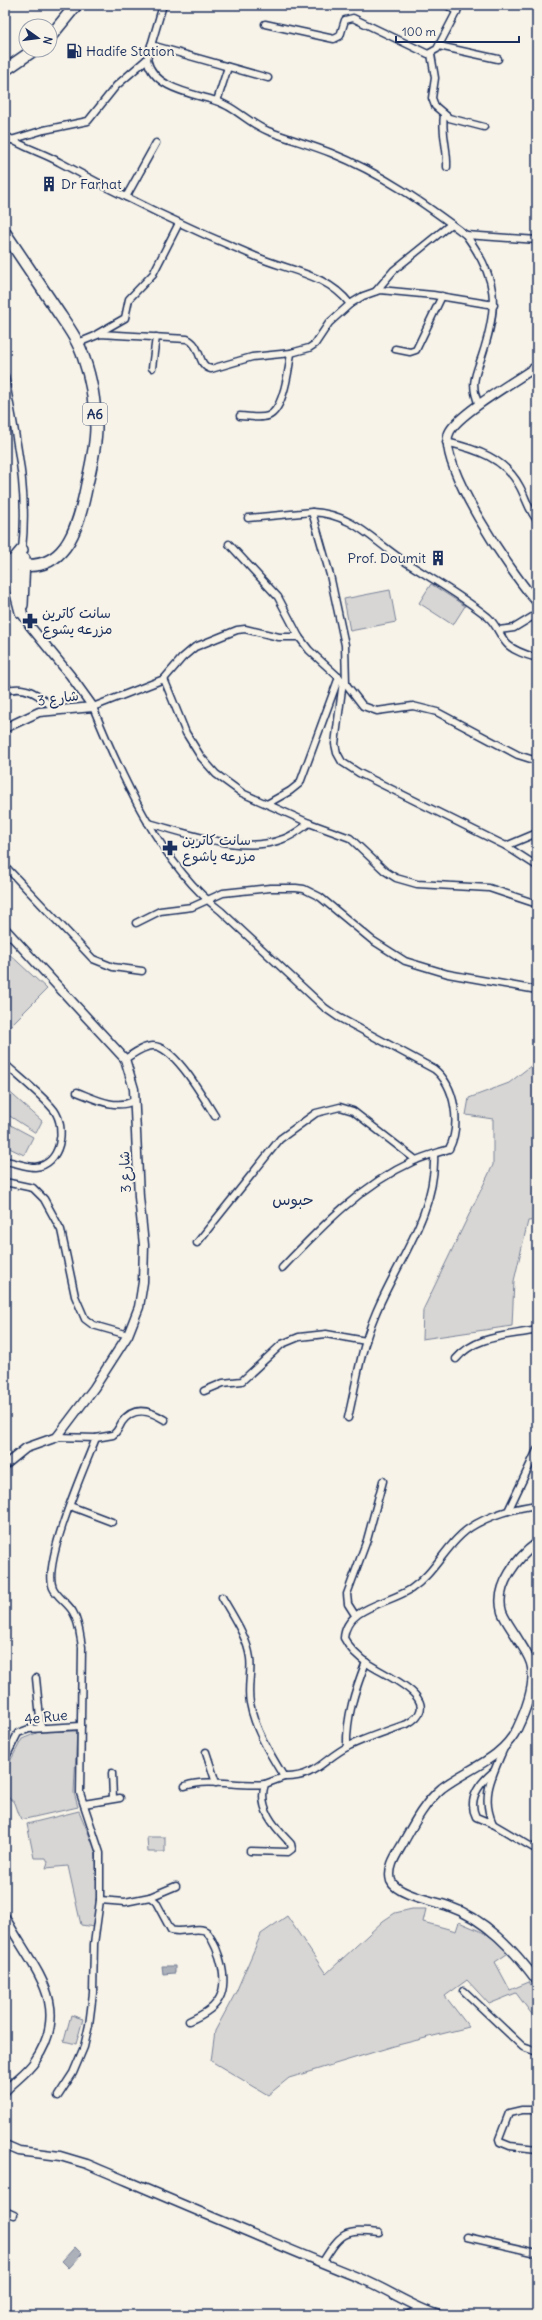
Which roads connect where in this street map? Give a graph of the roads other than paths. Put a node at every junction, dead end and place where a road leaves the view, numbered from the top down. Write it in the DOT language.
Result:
graph roads {
  1 [pos="76,5"];
  2 [pos="163,5"];
  3 [pos="447,5"];
  4 [pos="460,5"];
  5 [pos="457,12"];
  6 [pos="265,24"];
  7 [pos="58,27"];
  8 [pos="151,45"];
  9 [pos="439,46"];
  10 [pos="431,54"];
  11 [pos="22,58"];
  12 [pos="147,59"];
  13 [pos="498,59"];
  14 [pos="228,67"];
  15 [pos="5,70"];
  16 [pos="268,78"];
  17 [pos="217,101"];
  18 [pos="444,115"];
  19 [pos="484,127"];
  20 [pos="5,135"];
  21 [pos="11,140"];
  22 [pos="156,143"];
  23 [pos="447,167"];
  24 [pos="126,197"];
  25 [pos="179,223"];
  26 [pos="451,224"];
  27 [pos="5,233"];
  28 [pos="466,235"];
  29 [pos="537,240"];
  30 [pos="376,291"];
  31 [pos="442,296"];
  32 [pos="350,304"];
  33 [pos="494,305"];
  34 [pos="97,334"];
  35 [pos="156,336"];
  36 [pos="78,343"];
  37 [pos="395,349"];
  38 [pos="291,353"];
  39 [pos="537,366"];
  40 [pos="152,368"];
  41 [pos="5,376"];
  42 [pos="479,405"];
  43 [pos="240,416"];
  44 [pos="446,442"];
  45 [pos="312,512"];
  46 [pos="248,518"];
  47 [pos="537,520"];
  48 [pos="229,544"];
  49 [pos="22,550"];
  50 [pos="8,562"];
  51 [pos="25,565"];
  52 [pos="537,602"];
  53 [pos="21,612"];
  54 [pos="537,614"];
  55 [pos="500,630"];
  56 [pos="299,637"];
  57 [pos="537,658"];
  58 [pos="164,679"];
  59 [pos="343,681"];
  60 [pos="5,691"];
  61 [pos="93,707"];
  62 [pos="54,709"];
  63 [pos="5,728"];
  64 [pos="537,761"];
  65 [pos="267,804"];
  66 [pos="148,823"];
  67 [pos="309,823"];
  68 [pos="537,833"];
  69 [pos="506,846"];
  70 [pos="5,866"];
  71 [pos="537,866"];
  72 [pos="207,900"];
  73 [pos="537,904"];
  74 [pos="136,923"];
  75 [pos="5,929"];
  76 [pos="142,972"];
  77 [pos="537,990"];
  78 [pos="125,1059"];
  79 [pos="5,1064"];
  80 [pos="77,1092"];
  81 [pos="134,1101"];
  82 [pos="215,1116"];
  83 [pos="434,1154"];
  84 [pos="416,1160"];
  85 [pos="5,1161"];
  86 [pos="5,1182"];
  87 [pos="198,1242"];
  88 [pos="282,1268"];
  89 [pos="537,1330"];
  90 [pos="128,1335"];
  91 [pos="366,1341"];
  92 [pos="456,1359"];
  93 [pos="204,1391"];
  94 [pos="348,1418"];
  95 [pos="165,1420"];
  96 [pos="57,1437"];
  97 [pos="96,1438"];
  98 [pos="537,1450"];
  99 [pos="5,1465"];
  100 [pos="383,1481"];
  101 [pos="537,1505"];
  102 [pos="70,1506"];
  103 [pos="508,1511"];
  104 [pos="112,1522"];
  105 [pos="537,1543"];
  106 [pos="222,1597"];
  107 [pos="355,1615"];
  108 [pos="366,1662"];
  109 [pos="36,1678"];
  110 [pos="81,1726"];
  111 [pos="41,1728"];
  112 [pos="347,1747"];
  113 [pos="504,1748"];
  114 [pos="206,1752"];
  115 [pos="5,1759"];
  116 [pos="493,1772"];
  117 [pos="112,1773"];
  118 [pos="284,1777"];
  119 [pos="216,1783"];
  120 [pos="265,1784"];
  121 [pos="185,1786"];
  122 [pos="113,1798"];
  123 [pos="120,1798"];
  124 [pos="84,1804"];
  125 [pos="493,1824"];
  126 [pos="537,1850"];
  127 [pos="250,1851"];
  128 [pos="176,1886"];
  129 [pos="150,1897"];
  130 [pos="100,1900"];
  131 [pos="5,1917"];
  132 [pos="537,1981"];
  133 [pos="464,1991"];
  134 [pos="189,2021"];
  135 [pos="537,2052"];
  136 [pos="5,2091"];
  137 [pos="58,2096"];
  138 [pos="537,2110"];
  139 [pos="5,2145"];
  140 [pos="537,2149"];
  141 [pos="5,2211"];
  142 [pos="14,2215"];
  143 [pos="380,2233"];
  144 [pos="467,2237"];
  145 [pos="537,2253"];
  146 [pos="322,2263"];
  147 [pos="421,2309"];
  148 [pos="406,2315"];
  149 [pos="439,2315"];
  1 -- 7 [label="highway"];
  2 -- 8 [label="street"];
  3 -- 5 [label="street"];
  4 -- 5 [label="street"];
  5 -- 9 [label="street"];
  6 -- 10 [label="street"];
  8 -- 12 [label="street"];
  8 -- 14 [label="street"];
  9 -- 10 [label="street"];
  9 -- 13 [label="street"];
  10 -- 18 [label="street"];
  11 -- 15 [label="highway"];
  12 -- 17 [label="street"];
  12 -- 21 [label="street"];
  14 -- 16 [label="street"];
  14 -- 17 [label="street"];
  17 -- 26 [label="street"];
  18 -- 19 [label="street"];
  18 -- 23 [label="street"];
  20 -- 21 [label="street"];
  21 -- 24 [label="street"];
  22 -- 24 [label="street"];
  24 -- 25 [label="street"];
  25 -- 32 [label="street"];
  25 -- 34 [label="street"];
  26 -- 28 [label="street"];
  26 -- 30 [label="street"];
  27 -- 36 [label="highway, A6"];
  28 -- 29 [label="street"];
  28 -- 33 [label="street"];
  30 -- 31 [label="street"];
  30 -- 32 [label="street"];
  31 -- 33 [label="street"];
  31 -- 37 [label="street"];
  32 -- 38 [label="street"];
  33 -- 42 [label="street"];
  34 -- 35 [label="street"];
  34 -- 36 [label="street"];
  35 -- 38 [label="street"];
  35 -- 40 [label="street"];
  36 -- 51 [label="highway, A6"];
  38 -- 43 [label="street"];
  39 -- 42 [label="street"];
  41 -- 49 [label="street"];
  42 -- 44 [label="street"];
  44 -- 47 [label="street"];
  44 -- 52 [label="street"];
  45 -- 46 [label="street"];
  45 -- 55 [label="street"];
  45 -- 59 [label="street"];
  48 -- 56 [label="street"];
  49 -- 50 [label="highway"];
  49 -- 51 [label="highway"];
  50 -- 51 [label="highway, A6"];
  50 -- 53 [label="highway"];
  51 -- 53 [label="highway"];
  53 -- 61 [label="street"];
  54 -- 55 [label="street"];
  55 -- 57 [label="street"];
  56 -- 58 [label="street"];
  56 -- 59 [label="street"];
  58 -- 61 [label="street"];
  58 -- 65 [label="street"];
  59 -- 64 [label="street"];
  59 -- 65 [label="street"];
  59 -- 69 [label="street"];
  60 -- 62 [label="street"];
  61 -- 62 [label="street, شارع 3"];
  61 -- 66 [label="street"];
  62 -- 63 [label="street, شارع 3"];
  65 -- 67 [label="street"];
  66 -- 67 [label="street"];
  66 -- 72 [label="street"];
  67 -- 73 [label="street"];
  68 -- 69 [label="street"];
  69 -- 71 [label="street"];
  70 -- 76 [label="street"];
  72 -- 74 [label="street"];
  72 -- 77 [label="street"];
  72 -- 83 [label="street"];
  75 -- 78 [label="street, شارع 3"];
  78 -- 81 [label="street, شارع 3"];
  78 -- 82 [label="street"];
  79 -- 85 [label="street"];
  80 -- 81 [label="street"];
  81 -- 90 [label="street, شارع 3"];
  83 -- 84 [label="street"];
  83 -- 91 [label="street"];
  84 -- 87 [label="street"];
  84 -- 88 [label="street"];
  86 -- 90 [label="street"];
  89 -- 92 [label="street"];
  90 -- 96 [label="street, شارع 3"];
  91 -- 93 [label="street"];
  91 -- 94 [label="street"];
  95 -- 97 [label="street"];
  96 -- 97 [label="street"];
  96 -- 99 [label="street"];
  97 -- 102 [label="street"];
  98 -- 103 [label="street"];
  100 -- 107 [label="street"];
  101 -- 103 [label="street"];
  102 -- 104 [label="street"];
  102 -- 110 [label="street"];
  103 -- 107 [label="street"];
  105 -- 113 [label="street"];
  106 -- 118 [label="street"];
  107 -- 108 [label="street"];
  108 -- 112 [label="street"];
  108 -- 112 [label="street"];
  109 -- 111 [label="street"];
  110 -- 111 [label="street, 4e Rue"];
  110 -- 124 [label="street"];
  111 -- 115 [label="street, 4e Rue"];
  112 -- 118 [label="street"];
  113 -- 116 [label="street"];
  113 -- 132 [label="street"];
  114 -- 119 [label="street"];
  116 -- 125 [label="street"];
  116 -- 125 [label="street"];
  117 -- 122 [label="street"];
  118 -- 120 [label="street"];
  119 -- 120 [label="street"];
  119 -- 121 [label="street"];
  120 -- 127 [label="street"];
  122 -- 123 [label="street"];
  122 -- 124 [label="street"];
  124 -- 130 [label="street"];
  125 -- 126 [label="street"];
  128 -- 129 [label="street"];
  129 -- 130 [label="street"];
  129 -- 134 [label="street"];
  130 -- 137 [label="street"];
  131 -- 136 [label="street"];
  133 -- 135 [label="street"];
  138 -- 140 [label="street"];
  139 -- 146 [label="street"];
  141 -- 142 [label="street"];
  143 -- 146 [label="street"];
  144 -- 145 [label="street"];
  146 -- 147 [label="street"];
  147 -- 148 [label="street"];
  147 -- 149 [label="street"];
}
